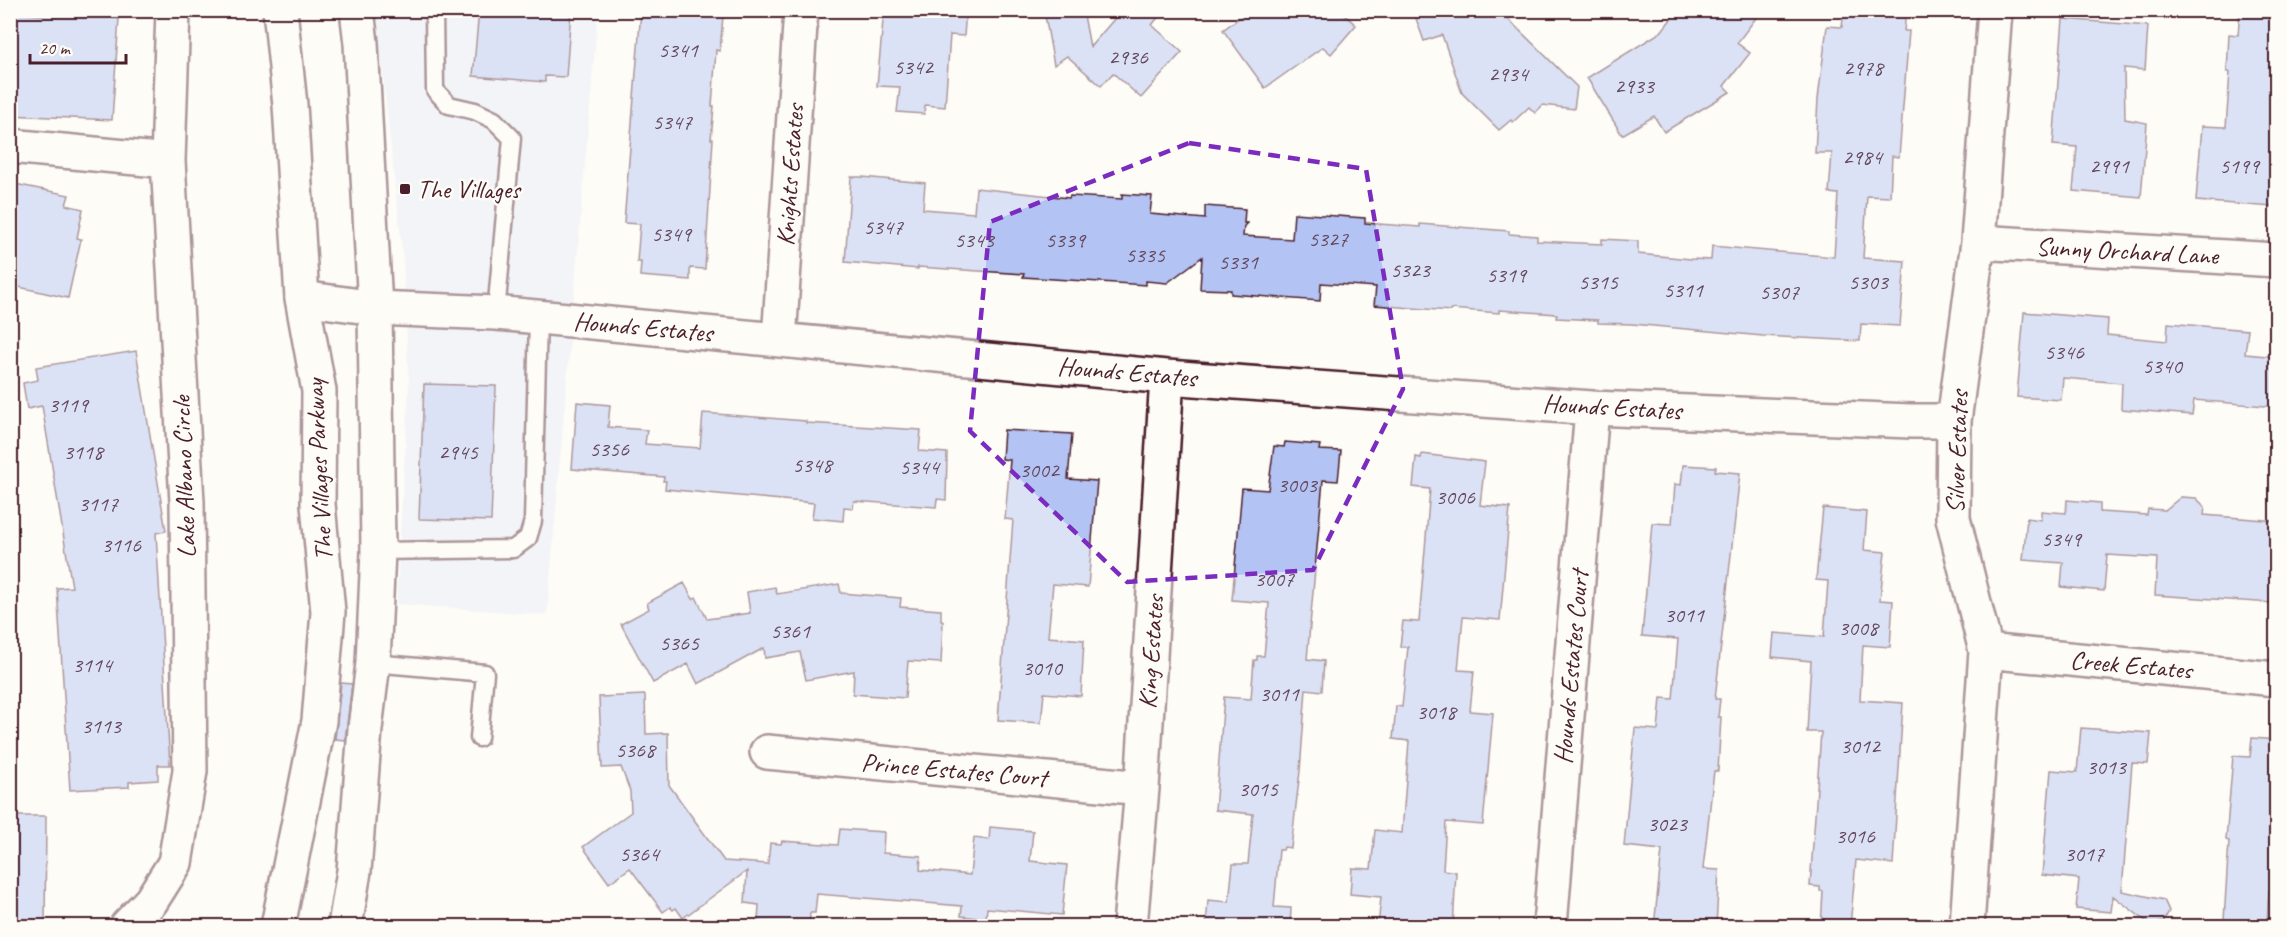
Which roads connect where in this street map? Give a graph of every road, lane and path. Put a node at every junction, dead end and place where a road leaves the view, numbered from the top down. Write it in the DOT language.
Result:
graph roads {
  1 [pos="173,10"];
  2 [pos="280,10"];
  3 [pos="357,10"];
  4 [pos="434,10"];
  5 [pos="801,10"];
  6 [pos="1995,10"];
  7 [pos="10,146"];
  8 [pos="168,161"];
  9 [pos="1978,242"];
  10 [pos="2277,260"];
  11 [pos="302,298"];
  12 [pos="375,308"];
  13 [pos="495,313"];
  14 [pos="538,317"];
  15 [pos="779,340"];
  16 [pos="1167,377"];
  17 [pos="1592,408"];
  18 [pos="1954,421"];
  19 [pos="378,551"];
  20 [pos="1986,651"];
  21 [pos="373,663"];
  22 [pos="2277,679"];
  23 [pos="479,738"];
  24 [pos="766,752"];
  25 [pos="1142,788"];
  26 [pos="127,927"];
  27 [pos="278,927"];
  28 [pos="345,927"];
  29 [pos="1130,927"];
  30 [pos="1550,927"];
  31 [pos="1967,927"];
  1 -- 8 [label="street, Lake Albano Circle"];
  2 -- 11 [label="street, The Villages Parkway"];
  3 -- 12 [label="street, The Villages Parkway"];
  4 -- 13 [label="lane"];
  5 -- 15 [label="street, Knights Estates"];
  6 -- 9 [label="street, Silver Estates"];
  7 -- 8 [label="street"];
  8 -- 26 [label="street, Lake Albano Circle"];
  9 -- 10 [label="street, Sunny Orchard Lane"];
  9 -- 18 [label="street, Silver Estates"];
  11 -- 12 [label="street, Hounds Estates"];
  11 -- 27 [label="street, The Villages Parkway"];
  12 -- 13 [label="street, Hounds Estates"];
  12 -- 19 [label="street, The Villages Parkway"];
  13 -- 14 [label="street, Hounds Estates"];
  14 -- 15 [label="street, Hounds Estates"];
  14 -- 19 [label="lane"];
  15 -- 16 [label="street, Hounds Estates"];
  16 -- 17 [label="street, Hounds Estates"];
  16 -- 25 [label="street, King Estates"];
  17 -- 18 [label="street, Hounds Estates"];
  17 -- 30 [label="street, Hounds Estates Court"];
  18 -- 20 [label="street, Silver Estates"];
  19 -- 21 [label="street, The Villages Parkway"];
  20 -- 22 [label="street, Creek Estates"];
  20 -- 31 [label="street, Silver Estates"];
  21 -- 23 [label="lane"];
  21 -- 28 [label="street, The Villages Parkway"];
  24 -- 25 [label="street, Prince Estates Court"];
  25 -- 29 [label="street, King Estates"];
}
